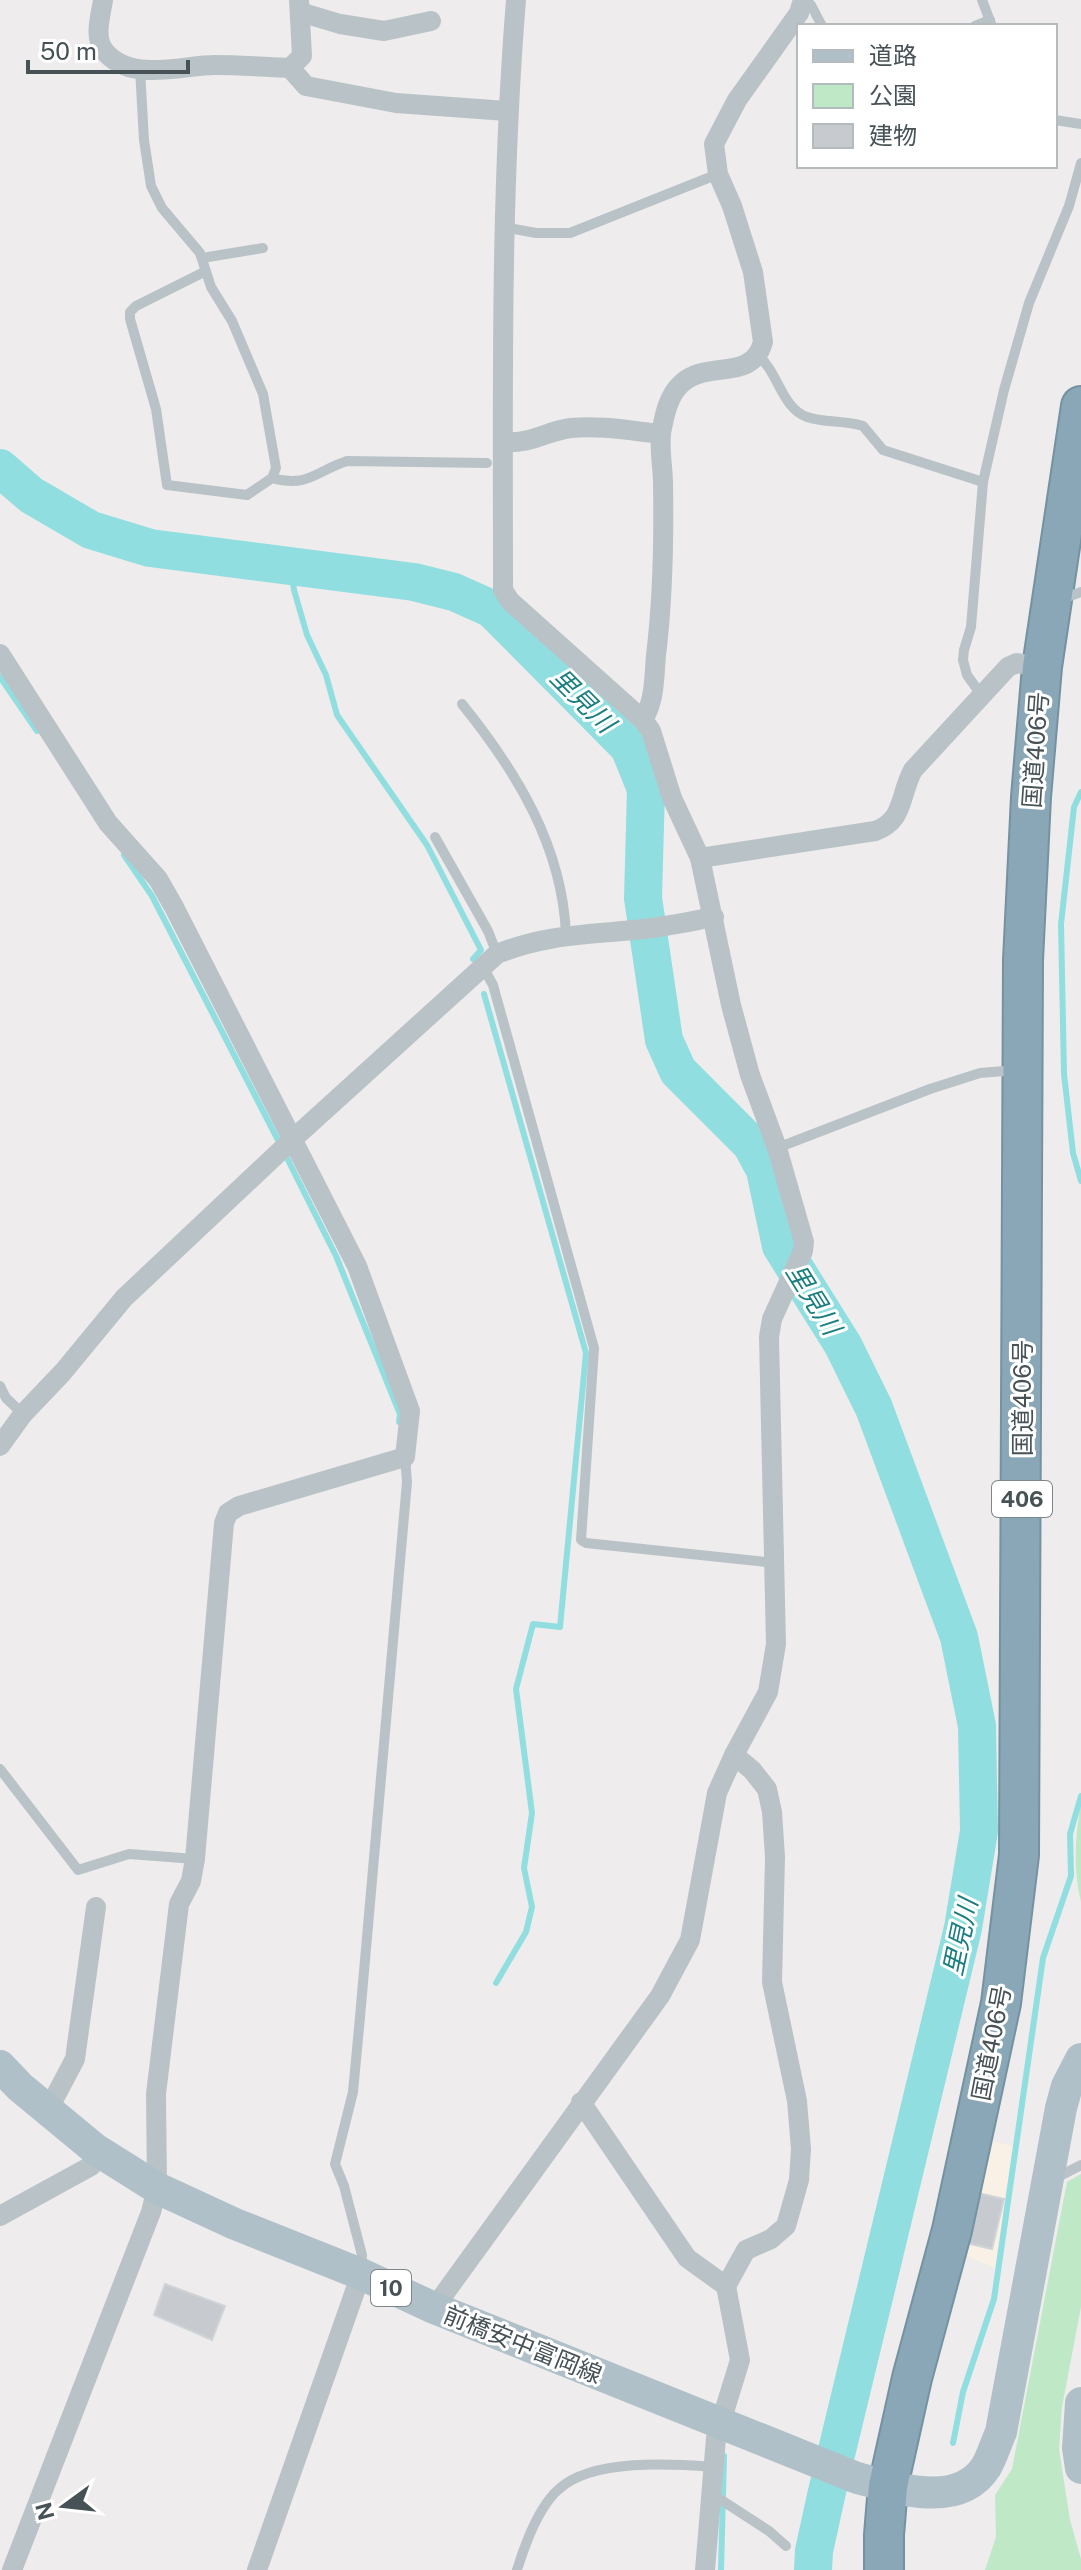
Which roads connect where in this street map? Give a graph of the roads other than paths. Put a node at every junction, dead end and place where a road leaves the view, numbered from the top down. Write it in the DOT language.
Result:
graph roads {
  1 [pos="103,0"];
  2 [pos="516,0"];
  3 [pos="982,0"];
  4 [pos="803,2"];
  5 [pos="299,6"];
  6 [pos="431,21"];
  7 [pos="991,23"];
  8 [pos="821,24"];
  9 [pos="290,68"];
  10 [pos="140,69"];
  11 [pos="507,111"];
  12 [pos="1057,120"];
  13 [pos="1081,124"];
  14 [pos="1081,163"];
  15 [pos="718,174"];
  16 [pos="503,227"];
  17 [pos="263,248"];
  18 [pos="202,258"];
  19 [pos="206,271"];
  20 [pos="757,355"];
  21 [pos="1081,406"];
  22 [pos="661,434"];
  23 [pos="503,442"];
  24 [pos="487,463"];
  25 [pos="272,478"];
  26 [pos="983,482"];
  27 [pos="1066,595"];
  28 [pos="0,654"];
  29 [pos="1042,667"];
  30 [pos="982,696"];
  31 [pos="462,704"];
  32 [pos="643,720"];
  33 [pos="435,837"];
  34 [pos="700,858"];
  35 [pos="714,917"];
  36 [pos="566,934"];
  37 [pos="490,960"];
  38 [pos="1022,1069"];
  39 [pos="293,1139"];
  40 [pos="777,1148"];
  41 [pos="0,1386"];
  42 [pos="3,1399"];
  43 [pos="23,1414"];
  44 [pos="0,1446"];
  45 [pos="405,1457"];
  46 [pos="775,1563"];
  47 [pos="734,1755"];
  48 [pos="0,1769"];
  49 [pos="195,1859"];
  50 [pos="96,1907"];
  51 [pos="1081,2059"];
  52 [pos="4,2077"];
  53 [pos="581,2102"];
  54 [pos="48,2110"];
  55 [pos="103,2154"];
  56 [pos="1081,2165"];
  57 [pos="1048,2181"];
  58 [pos="157,2188"];
  59 [pos="0,2216"];
  60 [pos="361,2274"];
  61 [pos="726,2286"];
  62 [pos="434,2308"];
  63 [pos="1081,2403"];
  64 [pos="721,2422"];
  65 [pos="715,2467"];
  66 [pos="1081,2468"];
  67 [pos="888,2486"];
  68 [pos="712,2494"];
  69 [pos="786,2546"];
  70 [pos="12,2570"];
  71 [pos="257,2570"];
  72 [pos="517,2570"];
  73 [pos="705,2570"];
  74 [pos="884,2570"];
  1 -- 10 [label="street"];
  2 -- 11 [label="street"];
  3 -- 7 [label="lane"];
  4 -- 8 [label="lane"];
  4 -- 15 [label="street"];
  5 -- 6 [label="street"];
  5 -- 9 [label="street"];
  9 -- 10 [label="street"];
  9 -- 11 [label="street"];
  10 -- 18 [label="lane"];
  11 -- 16 [label="street"];
  12 -- 13 [label="lane"];
  14 -- 26 [label="lane"];
  15 -- 16 [label="lane"];
  15 -- 20 [label="street"];
  16 -- 23 [label="street"];
  17 -- 18 [label="lane"];
  18 -- 19 [label="lane"];
  19 -- 25 [label="lane"];
  19 -- 25 [label="lane"];
  20 -- 22 [label="street"];
  20 -- 26 [label="lane"];
  21 -- 27 [label="highway, 国道406号 / 406"];
  22 -- 23 [label="street"];
  22 -- 32 [label="street"];
  23 -- 32 [label="street"];
  24 -- 25 [label="lane"];
  26 -- 30 [label="lane"];
  27 -- 29 [label="highway, 国道406号 / 406"];
  28 -- 39 [label="street"];
  29 -- 30 [label="street"];
  29 -- 38 [label="highway, 国道406号 / 406"];
  30 -- 34 [label="street"];
  31 -- 36 [label="lane"];
  32 -- 34 [label="street"];
  33 -- 37 [label="lane"];
  34 -- 35 [label="street"];
  35 -- 36 [label="street"];
  35 -- 40 [label="street"];
  36 -- 37 [label="street"];
  37 -- 39 [label="street"];
  37 -- 46 [label="lane"];
  38 -- 40 [label="lane"];
  38 -- 67 [label="highway, 国道406号 / 406"];
  39 -- 43 [label="street"];
  39 -- 45 [label="street"];
  40 -- 46 [label="street"];
  41 -- 42 [label="lane"];
  42 -- 43 [label="lane"];
  43 -- 44 [label="street"];
  45 -- 49 [label="street"];
  45 -- 60 [label="lane"];
  46 -- 47 [label="street"];
  47 -- 53 [label="street"];
  47 -- 61 [label="street"];
  48 -- 49 [label="lane"];
  49 -- 58 [label="street"];
  50 -- 54 [label="street"];
  51 -- 57 [label="main road, 10"];
  52 -- 54 [label="main road, 前橋安中富岡線 / 10"];
  53 -- 61 [label="street"];
  53 -- 62 [label="street"];
  54 -- 55 [label="main road, 前橋安中富岡線 / 10"];
  55 -- 58 [label="main road, 前橋安中富岡線 / 10"];
  55 -- 59 [label="street"];
  56 -- 57 [label="lane"];
  57 -- 67 [label="main road, 10"];
  58 -- 60 [label="main road, 前橋安中富岡線 / 10"];
  58 -- 70 [label="street"];
  60 -- 62 [label="main road, 前橋安中富岡線 / 10"];
  60 -- 71 [label="street"];
  61 -- 64 [label="street"];
  62 -- 64 [label="main road, 前橋安中富岡線 / 10"];
  63 -- 66 [label="main road"];
  64 -- 65 [label="street"];
  64 -- 67 [label="main road, 前橋安中富岡線 / 10"];
  65 -- 68 [label="street"];
  65 -- 72 [label="lane"];
  67 -- 74 [label="highway, 国道406号 / 406"];
  68 -- 69 [label="lane"];
  68 -- 73 [label="street"];
}
